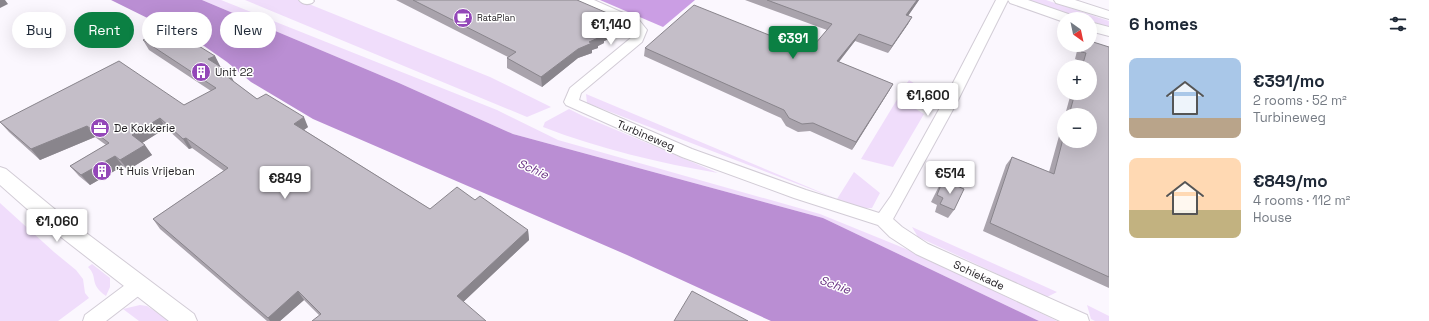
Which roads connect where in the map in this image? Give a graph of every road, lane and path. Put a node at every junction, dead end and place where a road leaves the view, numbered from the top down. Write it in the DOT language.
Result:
graph roads {
  1 [pos="584,0"];
  2 [pos="1002,0"];
  3 [pos="1015,0"];
  4 [pos="1061,0"];
  5 [pos="1057,15"];
  6 [pos="1109,15"];
  7 [pos="1097,28"];
  8 [pos="1109,32"];
  9 [pos="0,174"];
  10 [pos="883,220"];
  11 [pos="139,285"];
  12 [pos="92,321"];
  13 [pos="186,321"];
  14 [pos="1080,321"];
  1 -- 10 [label="street, Turbineweg"];
  2 -- 10 [label="street"];
  3 -- 5 [label="street"];
  4 -- 6 [label="street"];
  7 -- 8 [label="street"];
  9 -- 11 [label="street"];
  10 -- 14 [label="street, Schiekade"];
  11 -- 12 [label="street"];
  11 -- 13 [label="street"];
}
